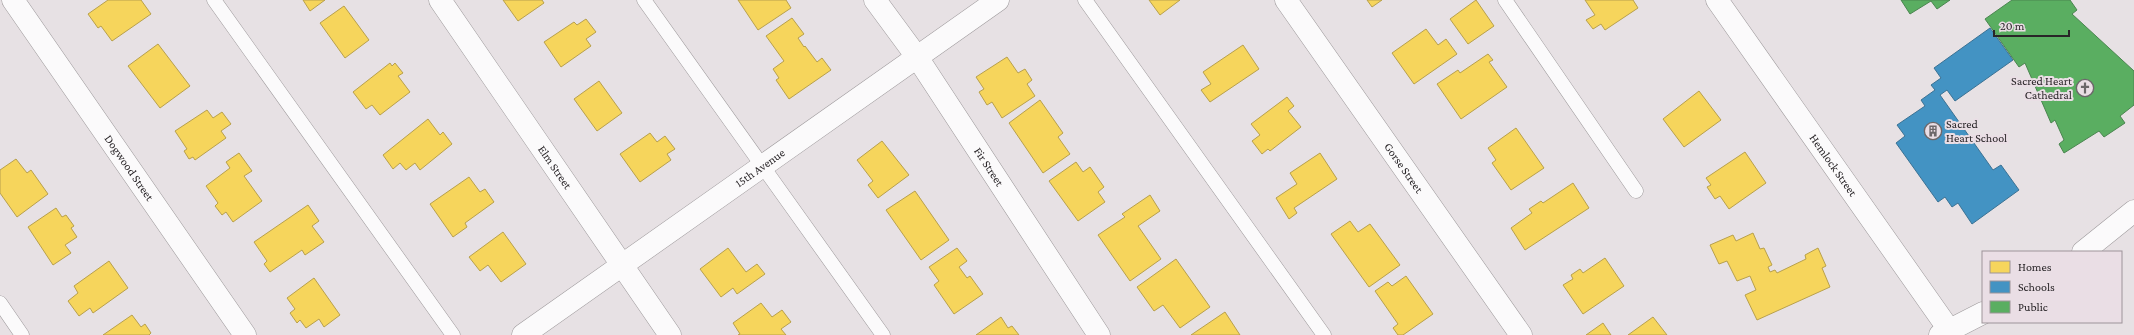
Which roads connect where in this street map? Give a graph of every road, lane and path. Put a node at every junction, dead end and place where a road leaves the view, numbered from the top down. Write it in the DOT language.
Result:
graph roads {
  1 [pos="13,0"];
  2 [pos="214,0"];
  3 [pos="440,0"];
  4 [pos="644,0"];
  5 [pos="875,0"];
  6 [pos="998,0"];
  7 [pos="1085,0"];
  8 [pos="1286,0"];
  9 [pos="1505,0"];
  10 [pos="1718,0"];
  11 [pos="916,57"];
  12 [pos="762,166"];
  13 [pos="1636,191"];
  14 [pos="2134,211"];
  15 [pos="2084,251"];
  16 [pos="623,265"];
  17 [pos="0,303"];
  18 [pos="1982,314"];
  19 [pos="1945,333"];
  20 [pos="22,335"];
  21 [pos="245,335"];
  22 [pos="453,335"];
  23 [pos="522,335"];
  24 [pos="670,335"];
  25 [pos="883,335"];
  26 [pos="1100,335"];
  27 [pos="1324,335"];
  28 [pos="1522,335"];
  1 -- 21 [label="street, Dogwood Street"];
  2 -- 22 [label="lane"];
  3 -- 16 [label="street, Elm Street"];
  4 -- 12 [label="lane"];
  5 -- 11 [label="street, Fir Street"];
  6 -- 11 [label="street, 15th Avenue"];
  7 -- 27 [label="lane"];
  8 -- 28 [label="street, Gorse Street"];
  9 -- 13 [label="lane"];
  10 -- 19 [label="street, Hemlock Street"];
  11 -- 12 [label="street, 15th Avenue"];
  11 -- 26 [label="street, Fir Street"];
  12 -- 16 [label="street, 15th Avenue"];
  12 -- 25 [label="lane"];
  14 -- 15 [label="street"];
  16 -- 23 [label="street, 15th Avenue"];
  16 -- 24 [label="street, Elm Street"];
  17 -- 20 [label="lane"];
  18 -- 19 [label="street"];
}
